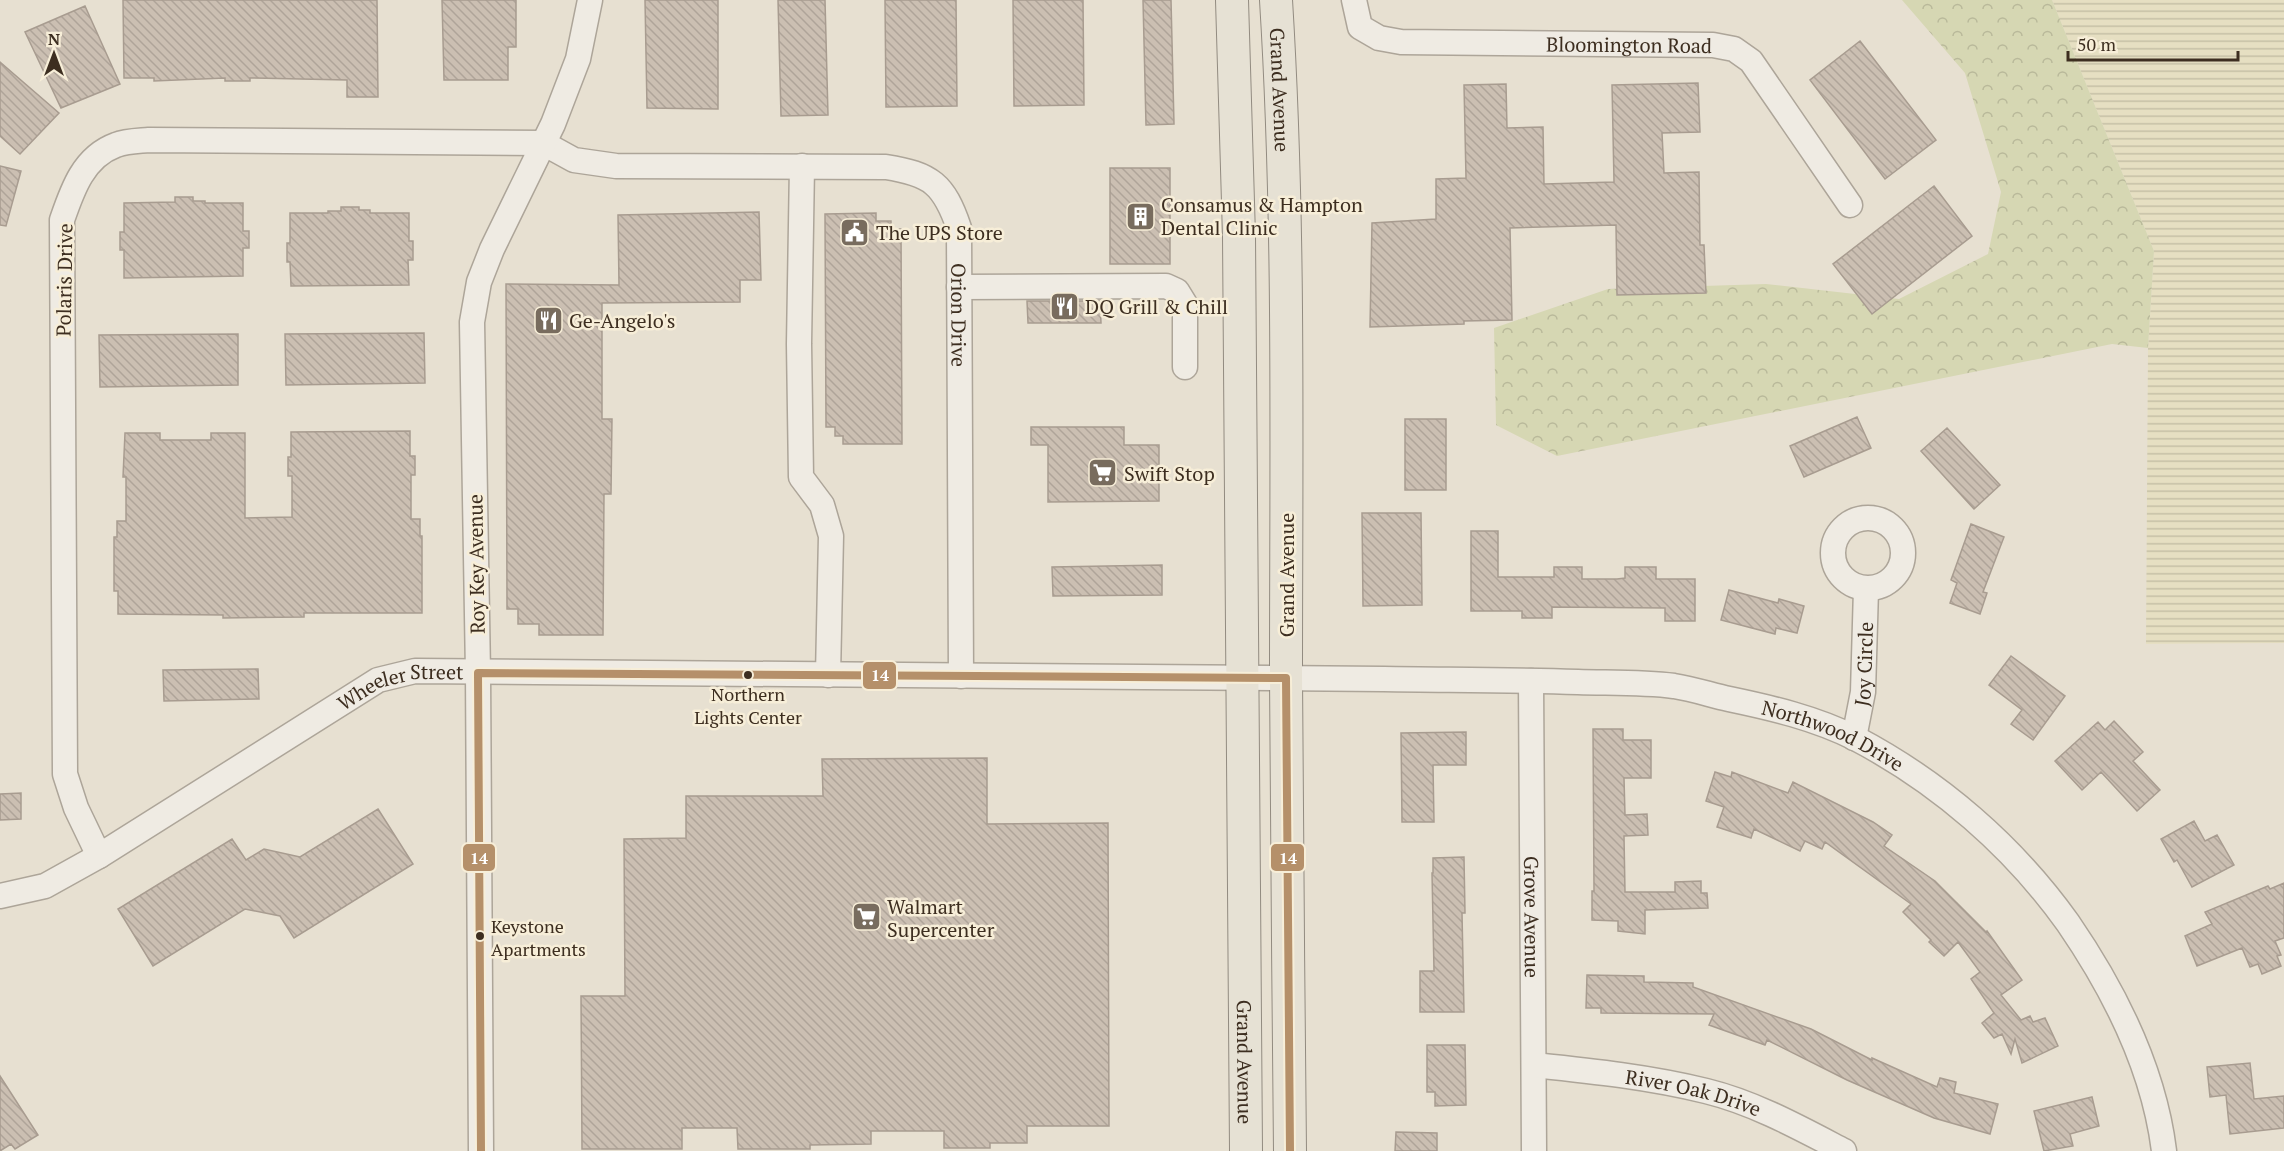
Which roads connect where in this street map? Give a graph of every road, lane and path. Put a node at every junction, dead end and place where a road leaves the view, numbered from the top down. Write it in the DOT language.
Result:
graph roads {
  1 [pos="590,0"];
  2 [pos="1232,0"];
  3 [pos="1276,0"];
  4 [pos="1354,0"];
  5 [pos="543,143"];
  6 [pos="802,166"];
  7 [pos="1850,205"];
  8 [pos="959,287"];
  9 [pos="1185,367"];
  10 [pos="1866,589"];
  11 [pos="478,673"];
  12 [pos="828,675"];
  13 [pos="961,676"];
  14 [pos="1241,678"];
  15 [pos="1286,678"];
  16 [pos="1531,681"];
  17 [pos="1854,738"];
  18 [pos="99,856"];
  19 [pos="0,896"];
  20 [pos="1534,1065"];
  21 [pos="481,1151"];
  22 [pos="1246,1151"];
  23 [pos="1290,1151"];
  24 [pos="1534,1151"];
  25 [pos="1844,1151"];
  26 [pos="2164,1151"];
  1 -- 5 [label="street, Roy Key Avenue"];
  2 -- 14 [label="main road, Grand Avenue"];
  3 -- 15 [label="main road, Grand Avenue"];
  4 -- 7 [label="street, Bloomington Road"];
  5 -- 6 [label="street, Orion Drive"];
  5 -- 11 [label="street, Roy Key Avenue"];
  5 -- 18 [label="street, Polaris Drive"];
  6 -- 8 [label="street, Orion Drive"];
  6 -- 12 [label="street"];
  8 -- 9 [label="street"];
  8 -- 13 [label="street, Orion Drive"];
  10 -- 17 [label="street, Joy Circle"];
  11 -- 12 [label="street, Wheeler Street"];
  11 -- 18 [label="street, Wheeler Street"];
  11 -- 21 [label="street, Roy Key Avenue"];
  12 -- 13 [label="street, Wheeler Street"];
  13 -- 14 [label="street, Wheeler Street"];
  14 -- 15 [label="street, Wheeler Street"];
  14 -- 22 [label="main road, Grand Avenue"];
  15 -- 16 [label="street, Northwood Drive"];
  15 -- 23 [label="main road, Grand Avenue"];
  16 -- 17 [label="street, Northwood Drive"];
  16 -- 20 [label="street, Grove Avenue"];
  17 -- 26 [label="street, Northwood Drive"];
  18 -- 19 [label="street, Wheeler Street"];
  20 -- 24 [label="street, Grove Avenue"];
  20 -- 25 [label="street, River Oak Drive"];
}
